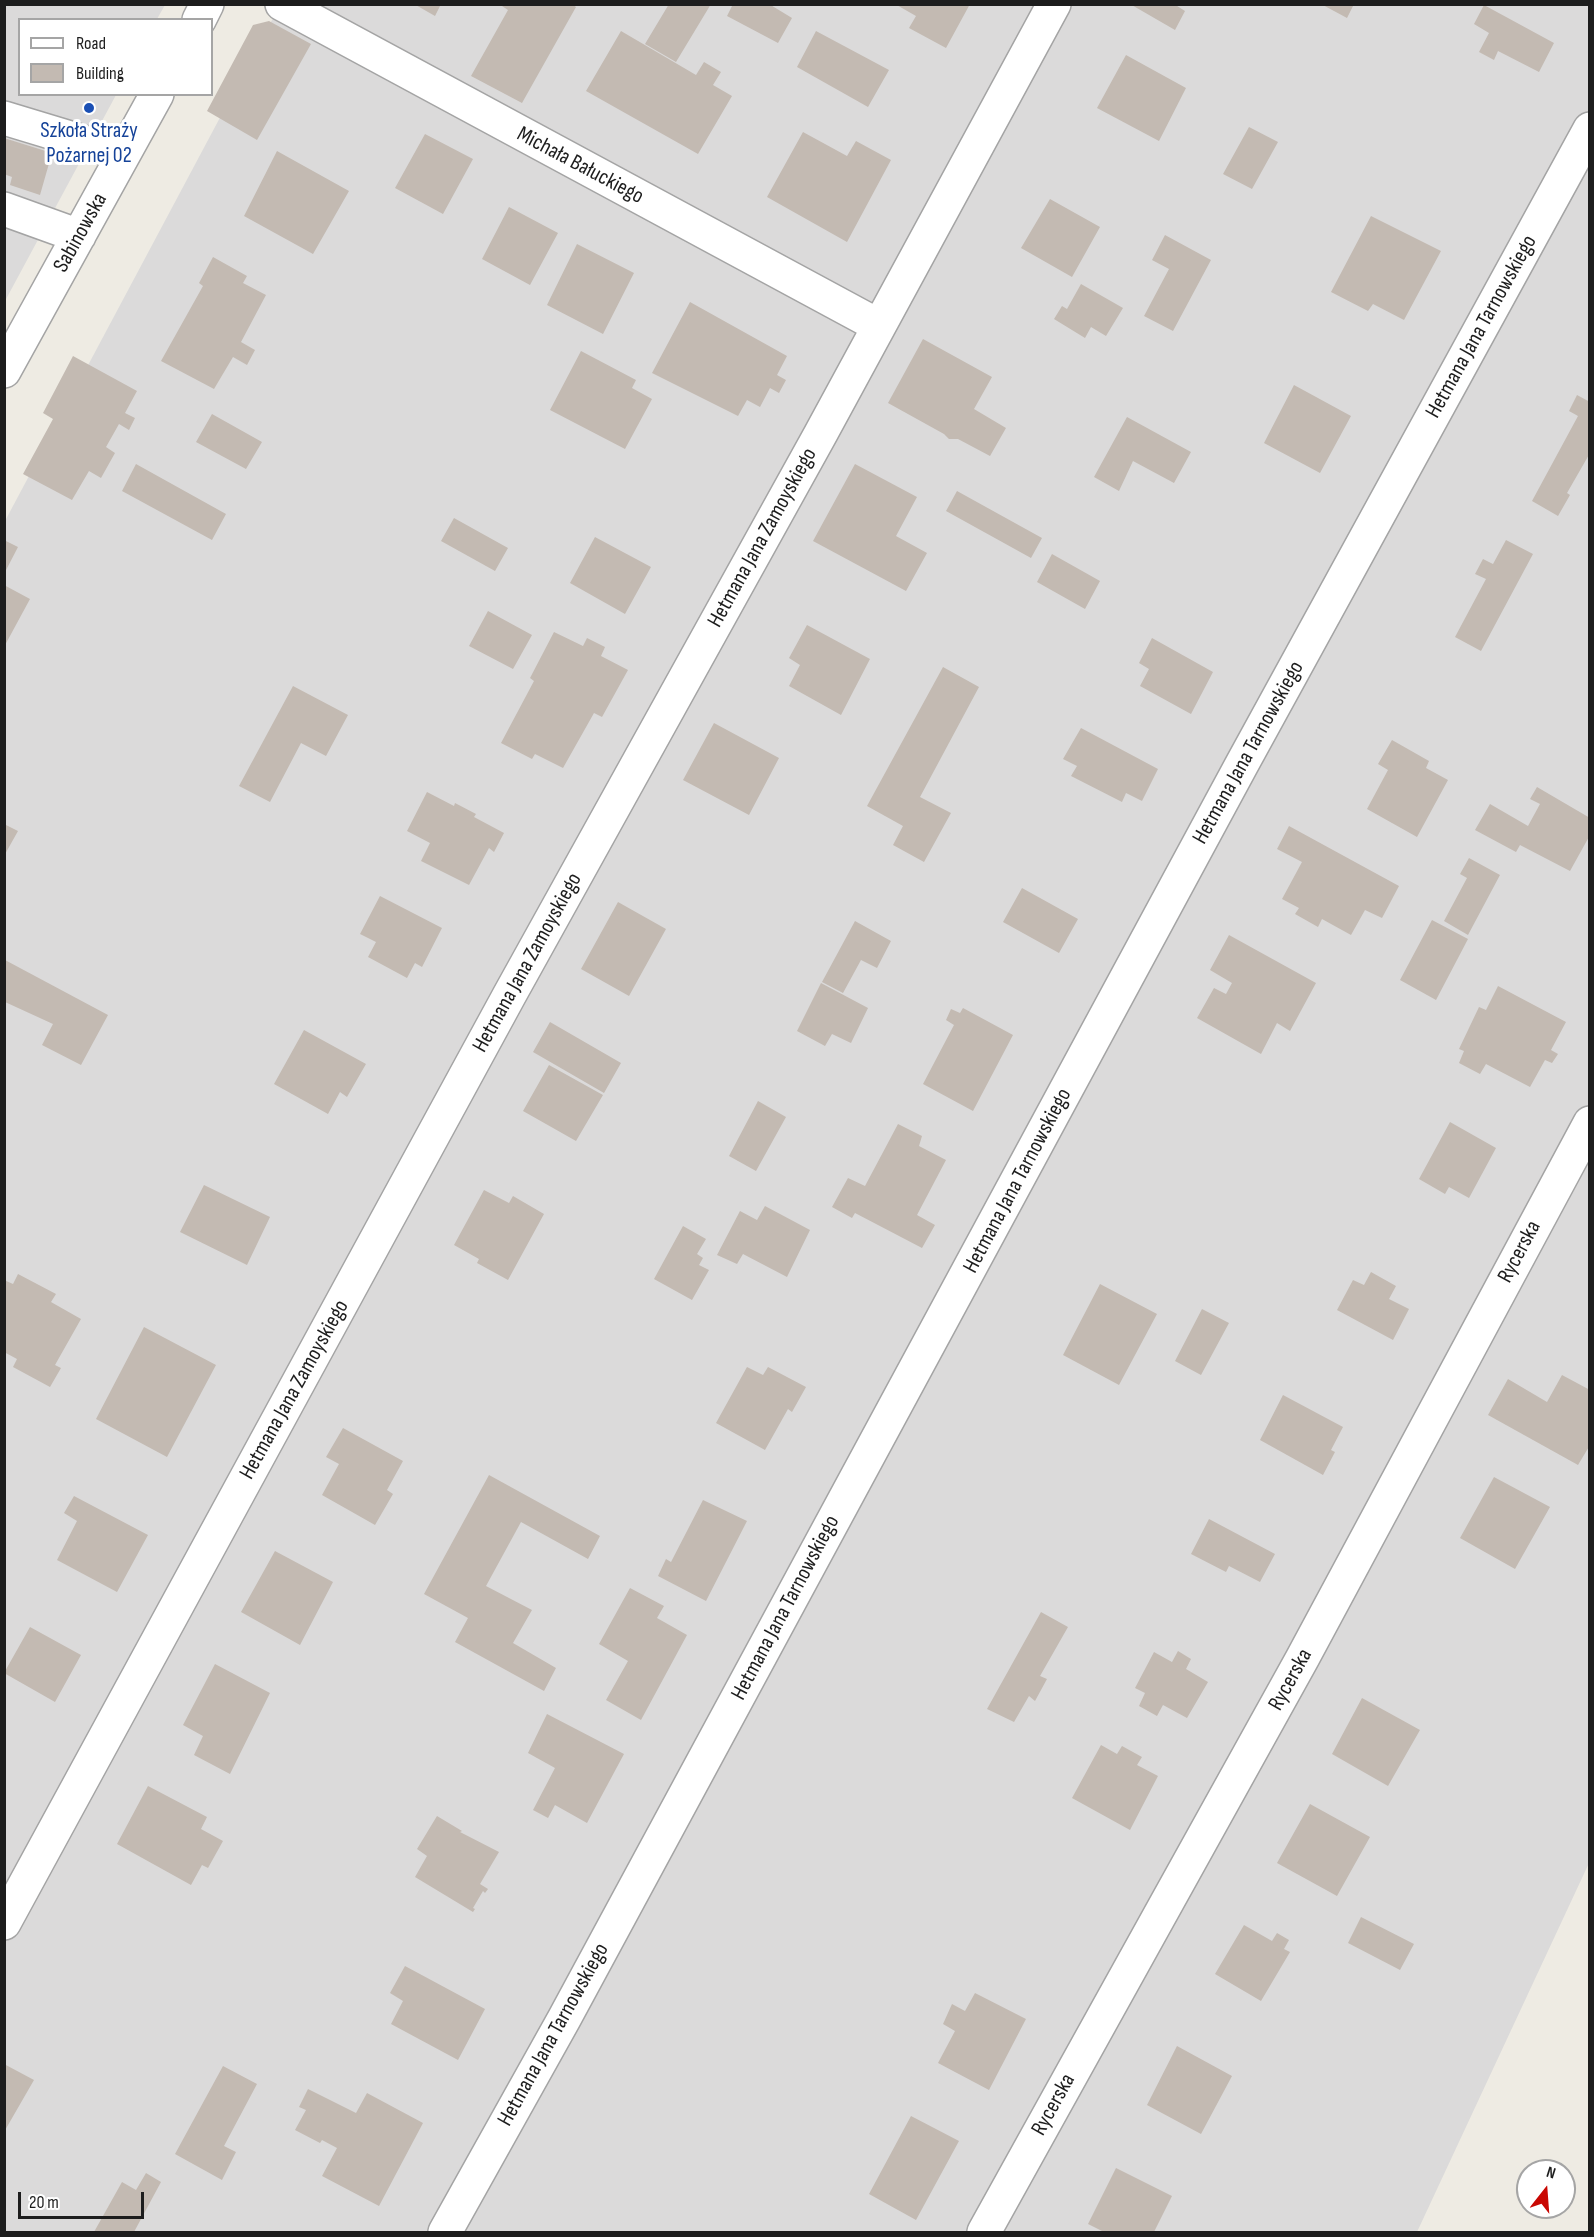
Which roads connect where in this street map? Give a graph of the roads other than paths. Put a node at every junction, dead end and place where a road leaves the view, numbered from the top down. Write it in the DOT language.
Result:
graph roads {
  1 [pos="207,4"];
  2 [pos="282,4"];
  3 [pos="1054,4"];
  4 [pos="200,18"];
  5 [pos="156,96"];
  6 [pos="4,118"];
  7 [pos="1590,129"];
  8 [pos="123,154"];
  9 [pos="4,209"];
  10 [pos="79,236"];
  11 [pos="879,326"];
  12 [pos="4,371"];
  13 [pos="1590,1123"];
  14 [pos="4,1923"];
  15 [pos="445,2232"];
  16 [pos="984,2232"];
  1 -- 4 [label="street"];
  2 -- 11 [label="street, Michała Bałuckiego"];
  3 -- 11 [label="street, Hetmana Jana Zamoyskiego"];
  5 -- 8 [label="street, Sabinowska"];
  6 -- 8 [label="street"];
  7 -- 15 [label="street, Hetmana Jana Tarnowskiego"];
  8 -- 10 [label="street, Sabinowska"];
  9 -- 10 [label="street"];
  10 -- 12 [label="street, Sabinowska"];
  11 -- 14 [label="street, Hetmana Jana Zamoyskiego"];
  13 -- 16 [label="street, Rycerska"];
}
